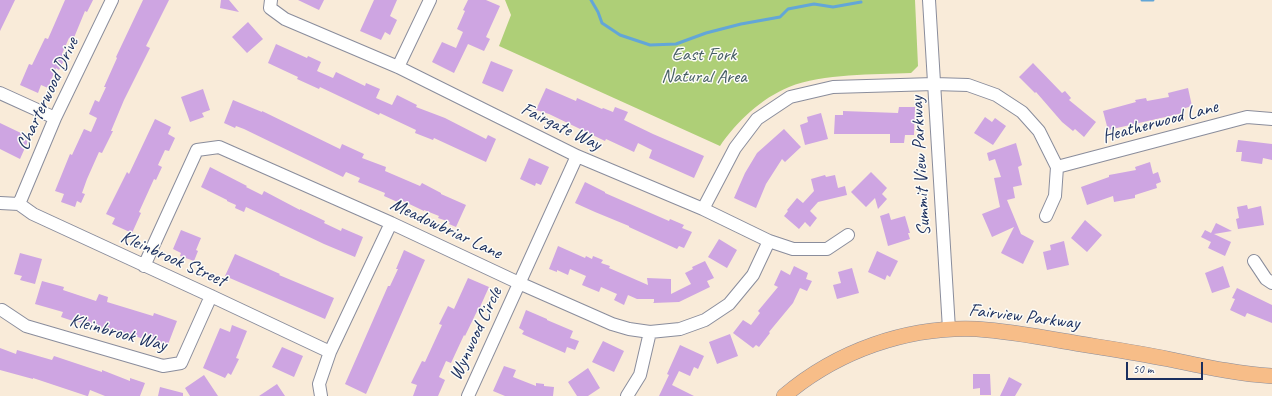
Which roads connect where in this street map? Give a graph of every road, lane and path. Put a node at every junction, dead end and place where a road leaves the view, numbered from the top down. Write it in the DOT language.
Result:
graph roads {
  1 [pos="112,0"];
  2 [pos="271,0"];
  3 [pos="430,0"];
  4 [pos="929,0"];
  5 [pos="398,67"];
  6 [pos="934,84"];
  7 [pos="0,93"];
  8 [pos="56,118"];
  9 [pos="1272,119"];
  10 [pos="577,156"];
  11 [pos="1057,167"];
  12 [pos="0,203"];
  13 [pos="19,204"];
  14 [pos="703,209"];
  15 [pos="1046,216"];
  16 [pos="391,223"];
  17 [pos="848,235"];
  18 [pos="769,241"];
  19 [pos="1254,261"];
  20 [pos="144,266"];
  21 [pos="519,283"];
  22 [pos="1272,283"];
  23 [pos="211,296"];
  24 [pos="2,310"];
  25 [pos="949,329"];
  26 [pos="650,332"];
  27 [pos="330,352"];
  28 [pos="1272,376"];
  29 [pos="321,396"];
  30 [pos="468,396"];
  31 [pos="627,396"];
  32 [pos="784,396"];
  1 -- 8 [label="street, Charterwood Drive"];
  2 -- 5 [label="street, Fairgate Way"];
  3 -- 5 [label="street"];
  4 -- 6 [label="street, Summit View Parkway"];
  5 -- 10 [label="street, Fairgate Way"];
  6 -- 11 [label="street"];
  6 -- 14 [label="street"];
  6 -- 25 [label="street, Summit View Parkway"];
  7 -- 8 [label="street"];
  8 -- 13 [label="street, Charterwood Drive"];
  9 -- 11 [label="street, Heatherwood Lane"];
  10 -- 14 [label="street, Fairgate Way"];
  10 -- 21 [label="street, Wynwood Circle"];
  11 -- 15 [label="street"];
  12 -- 13 [label="street"];
  13 -- 20 [label="street, Kleinbrook Street"];
  14 -- 18 [label="street, Fairgate Way"];
  16 -- 20 [label="street, Meadowbriar Lane"];
  16 -- 21 [label="street, Meadowbriar Lane"];
  16 -- 27 [label="street"];
  17 -- 18 [label="street, Fairgate Way"];
  18 -- 26 [label="street, Meadowbriar Lane"];
  19 -- 22 [label="street"];
  20 -- 23 [label="street, Kleinbrook Street"];
  21 -- 26 [label="street, Meadowbriar Lane"];
  21 -- 30 [label="street, Wynwood Circle"];
  23 -- 24 [label="street, Kleinbrook Way"];
  23 -- 27 [label="street, Kleinbrook Street"];
  25 -- 28 [label="main road, Fairview Parkway"];
  25 -- 32 [label="main road, Fairview Parkway"];
  26 -- 31 [label="street"];
  27 -- 29 [label="street"];
}
